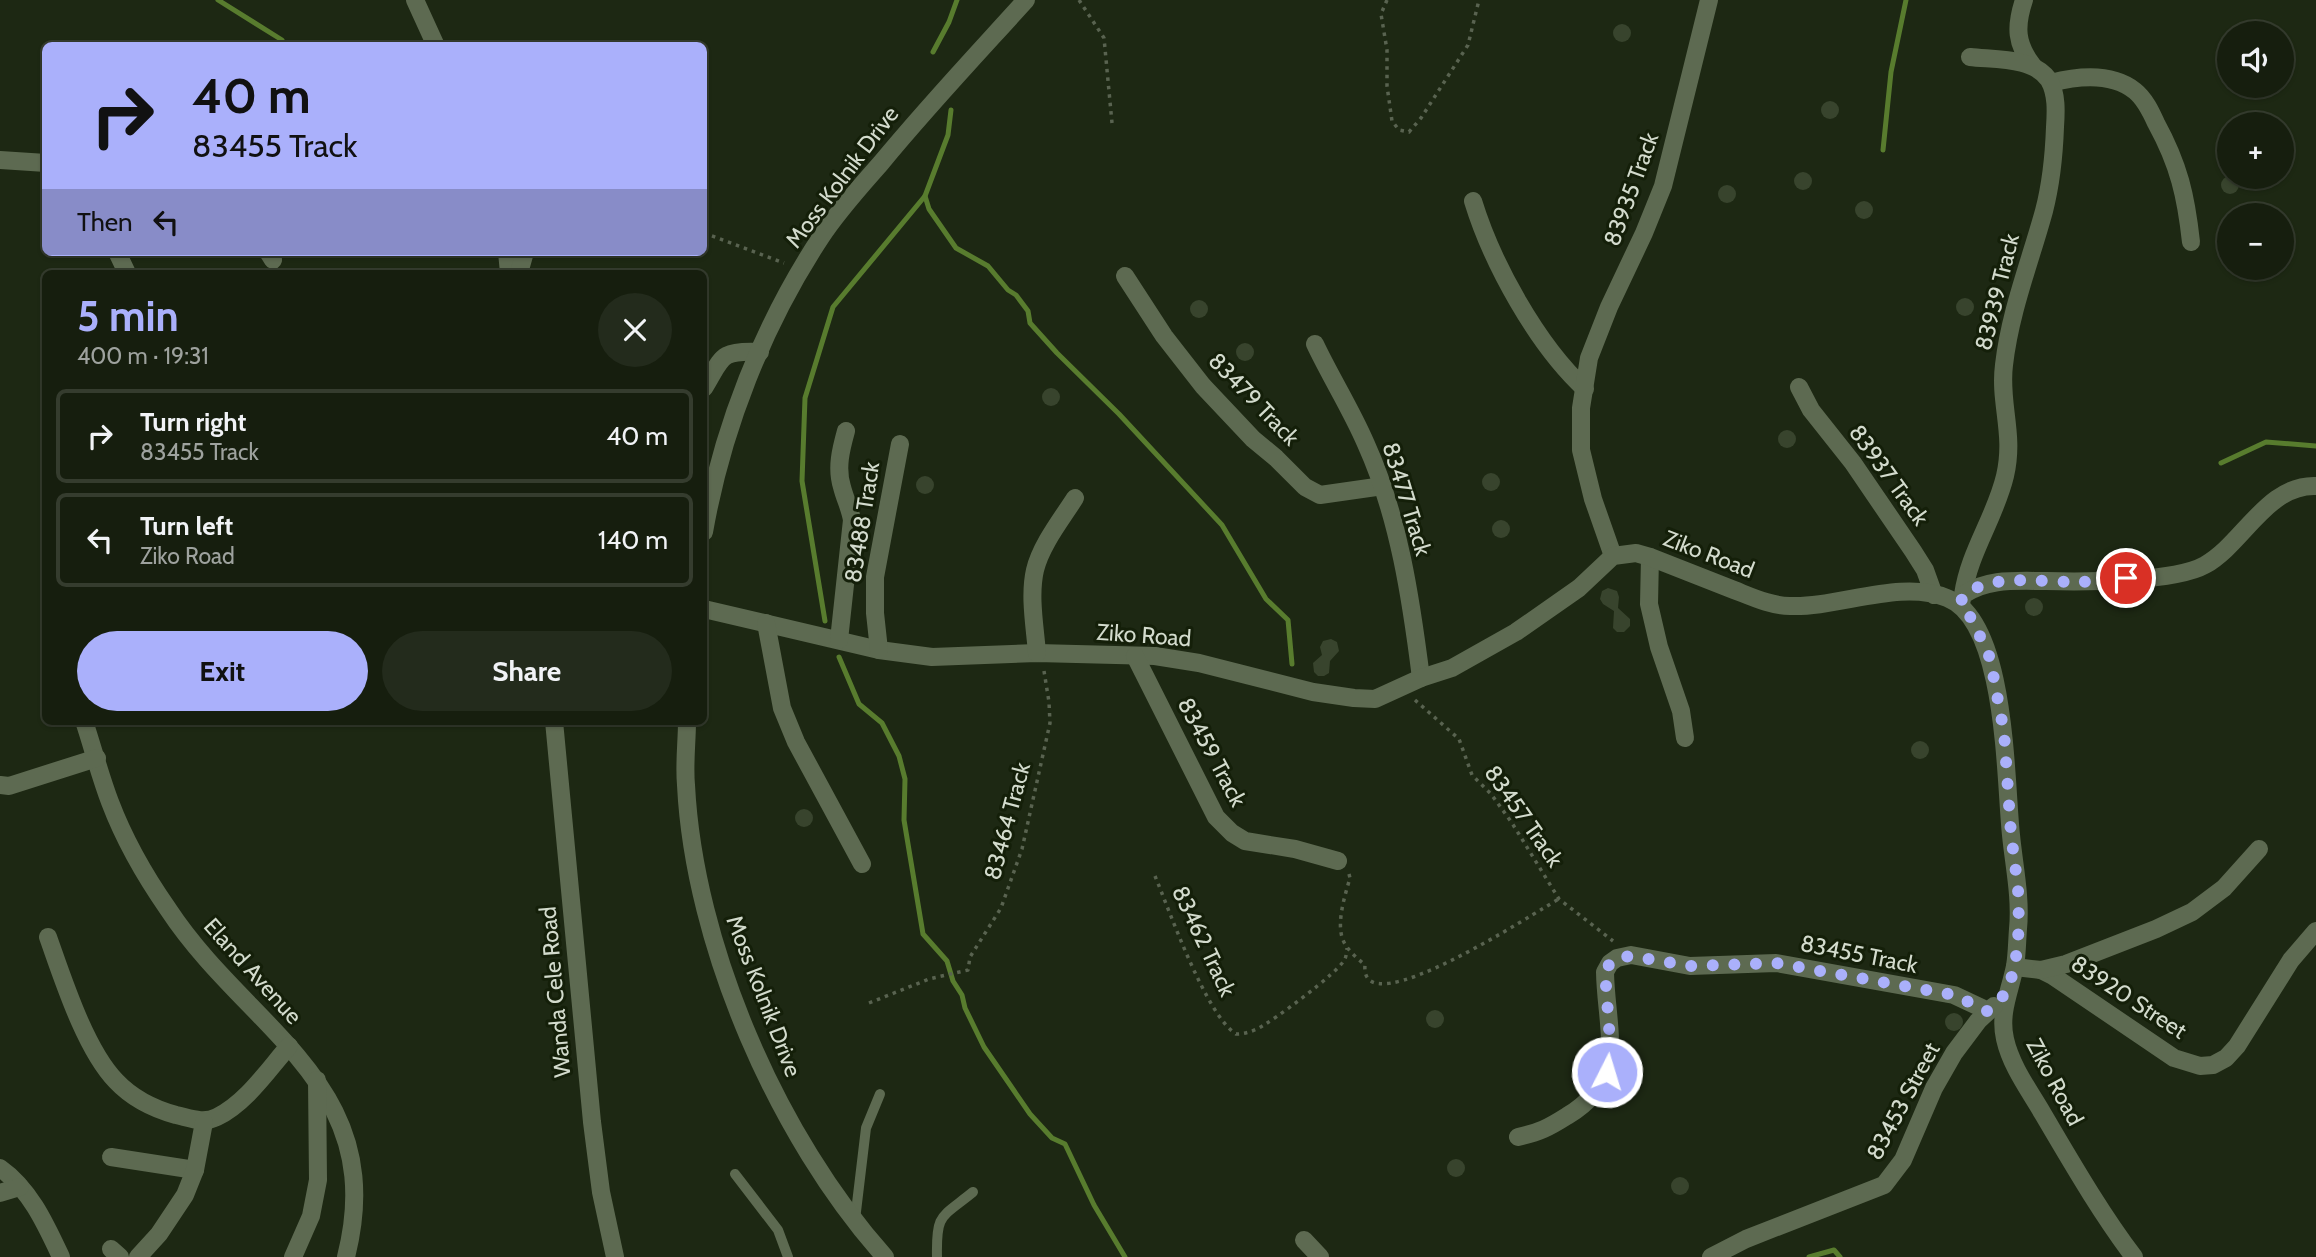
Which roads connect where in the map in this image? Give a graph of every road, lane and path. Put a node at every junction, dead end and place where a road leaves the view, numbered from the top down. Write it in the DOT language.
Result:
graph roads {
  1 [pos="415,0"];
  2 [pos="1026,0"];
  3 [pos="1079,0"];
  4 [pos="1387,0"];
  5 [pos="1479,0"];
  6 [pos="1709,0"];
  7 [pos="2024,0"];
  8 [pos="434,42"];
  9 [pos="1970,57"];
  10 [pos="2033,66"];
  11 [pos="2051,83"];
  12 [pos="1112,123"];
  13 [pos="0,160"];
  14 [pos="42,163"];
  15 [pos="1474,201"];
  16 [pos="707,234"];
  17 [pos="2191,243"];
  18 [pos="802,270"];
  19 [pos="1125,276"];
  20 [pos="1315,344"];
  21 [pos="760,352"];
  22 [pos="707,382"];
  23 [pos="1799,387"];
  24 [pos="1585,389"];
  25 [pos="846,430"];
  26 [pos="900,444"];
  27 [pos="1383,486"];
  28 [pos="2316,486"];
  29 [pos="1075,498"];
  30 [pos="707,513"];
  31 [pos="1613,556"];
  32 [pos="1650,556"];
  33 [pos="1934,595"];
  34 [pos="1961,601"];
  35 [pos="707,610"];
  36 [pos="766,623"];
  37 [pos="839,639"];
  38 [pos="879,650"];
  39 [pos="1037,653"];
  40 [pos="1135,656"];
  41 [pos="1416,680"];
  42 [pos="85,725"];
  43 [pos="554,725"];
  44 [pos="687,725"];
  45 [pos="1685,738"];
  46 [pos="97,758"];
  47 [pos="0,785"];
  48 [pos="2259,849"];
  49 [pos="1338,861"];
  50 [pos="862,864"];
  51 [pos="1156,876"];
  52 [pos="1559,899"];
  53 [pos="2316,931"];
  54 [pos="48,937"];
  55 [pos="1347,948"];
  56 [pos="1631,956"];
  57 [pos="2015,967"];
  58 [pos="2041,970"];
  59 [pos="2006,993"];
  60 [pos="869,1003"];
  61 [pos="1987,1011"];
  62 [pos="289,1046"];
  63 [pos="317,1080"];
  64 [pos="880,1094"];
  65 [pos="204,1122"];
  66 [pos="1518,1137"];
  67 [pos="111,1157"];
  68 [pos="0,1168"];
  69 [pos="195,1170"];
  70 [pos="735,1174"];
  71 [pos="20,1186"];
  72 [pos="974,1192"];
  73 [pos="0,1193"];
  74 [pos="855,1220"];
  75 [pos="1304,1240"];
  76 [pos="61,1257"];
  77 [pos="138,1257"];
  78 [pos="293,1257"];
  79 [pos="346,1257"];
  80 [pos="615,1257"];
  81 [pos="788,1257"];
  82 [pos="885,1257"];
  83 [pos="937,1257"];
  84 [pos="1320,1257"];
  85 [pos="1711,1257"];
  86 [pos="2134,1257"];
  1 -- 8 [label="street"];
  2 -- 18 [label="street, Moss Kolnik Drive"];
  3 -- 12 [label="path"];
  4 -- 5 [label="path"];
  6 -- 24 [label="street, 83935 Track"];
  7 -- 10 [label="street"];
  9 -- 10 [label="street"];
  10 -- 11 [label="street"];
  11 -- 17 [label="street"];
  11 -- 34 [label="street, 83939 Track"];
  13 -- 14 [label="street"];
  15 -- 24 [label="street"];
  16 -- 18 [label="path"];
  18 -- 21 [label="street, Moss Kolnik Drive"];
  19 -- 27 [label="street, 83479 Track"];
  20 -- 27 [label="street, 83477 Track"];
  21 -- 22 [label="street"];
  21 -- 30 [label="street, Moss Kolnik Drive"];
  23 -- 33 [label="street, 83937 Track"];
  24 -- 31 [label="street, 83935 Track"];
  25 -- 37 [label="street"];
  26 -- 38 [label="street, 83488 Track"];
  27 -- 41 [label="street, 83477 Track"];
  28 -- 34 [label="street"];
  29 -- 39 [label="street"];
  31 -- 32 [label="street, Ziko Road"];
  31 -- 41 [label="street, Ziko Road"];
  32 -- 33 [label="street, Ziko Road"];
  32 -- 45 [label="street"];
  33 -- 34 [label="street, Ziko Road"];
  34 -- 57 [label="street, Ziko Road"];
  35 -- 36 [label="street, Ziko Road"];
  36 -- 37 [label="street, Ziko Road"];
  36 -- 50 [label="street"];
  37 -- 38 [label="street, Ziko Road"];
  38 -- 39 [label="street, Ziko Road"];
  39 -- 40 [label="street, Ziko Road"];
  39 -- 60 [label="path, 83464 Track"];
  40 -- 41 [label="street, Ziko Road"];
  40 -- 49 [label="street, 83459 Track"];
  41 -- 52 [label="path, 83457 Track"];
  42 -- 46 [label="street, Eland Avenue"];
  43 -- 80 [label="street, Wanda Cele Road"];
  44 -- 74 [label="street, Moss Kolnik Drive"];
  46 -- 47 [label="street"];
  46 -- 62 [label="street, Eland Avenue"];
  48 -- 58 [label="street"];
  49 -- 55 [label="path"];
  51 -- 55 [label="path, 83462 Track"];
  52 -- 55 [label="path"];
  52 -- 56 [label="path, 83457 Track"];
  53 -- 58 [label="street, 83920 Street"];
  54 -- 65 [label="street"];
  56 -- 61 [label="street, 83455 Track"];
  56 -- 66 [label="street"];
  57 -- 58 [label="street, 83920 Street"];
  57 -- 59 [label="street, Ziko Road"];
  59 -- 61 [label="street, 83453 Street"];
  59 -- 86 [label="street, Ziko Road"];
  61 -- 85 [label="street, 83453 Street"];
  62 -- 63 [label="street, Eland Avenue"];
  62 -- 65 [label="street"];
  63 -- 78 [label="street"];
  63 -- 79 [label="street, Eland Avenue"];
  64 -- 74 [label="lane"];
  65 -- 69 [label="street"];
  67 -- 69 [label="street"];
  68 -- 71 [label="street"];
  69 -- 77 [label="street"];
  70 -- 81 [label="lane"];
  71 -- 73 [label="street"];
  71 -- 76 [label="street"];
  72 -- 83 [label="lane"];
  74 -- 82 [label="street, Moss Kolnik Drive"];
  75 -- 84 [label="street"];
}
